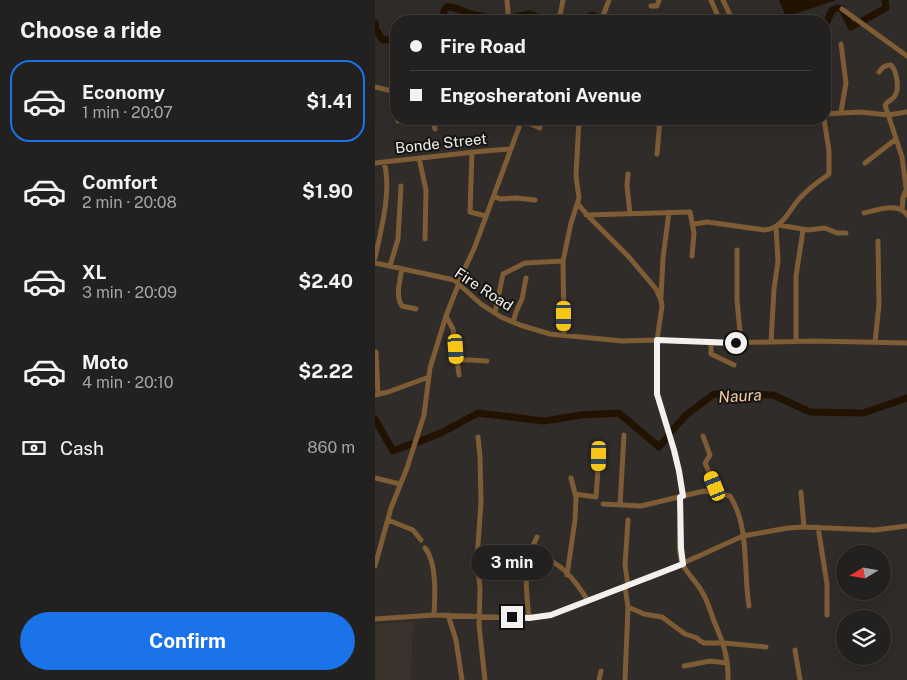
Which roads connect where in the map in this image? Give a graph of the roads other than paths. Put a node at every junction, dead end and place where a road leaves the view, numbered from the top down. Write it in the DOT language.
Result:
graph roads {
  1 [pos="507,0"];
  2 [pos="563,0"];
  3 [pos="609,0"];
  4 [pos="659,0"];
  5 [pos="711,0"];
  6 [pos="723,0"];
  7 [pos="651,6"];
  8 [pos="842,10"];
  9 [pos="507,13"];
  10 [pos="560,15"];
  11 [pos="603,15"];
  12 [pos="717,15"];
  13 [pos="730,15"];
  14 [pos="841,44"];
  15 [pos="907,56"];
  16 [pos="879,72"];
  17 [pos="375,87"];
  18 [pos="390,91"];
  19 [pos="841,112"];
  20 [pos="907,112"];
  21 [pos="831,113"];
  22 [pos="888,115"];
  23 [pos="434,125"];
  24 [pos="520,125"];
  25 [pos="533,125"];
  26 [pos="579,125"];
  27 [pos="659,125"];
  28 [pos="825,125"];
  29 [pos="540,128"];
  30 [pos="435,129"];
  31 [pos="896,139"];
  32 [pos="511,149"];
  33 [pos="472,152"];
  34 [pos="657,154"];
  35 [pos="419,158"];
  36 [pos="384,162"];
  37 [pos="375,163"];
  38 [pos="865,163"];
  39 [pos="628,174"];
  40 [pos="401,186"];
  41 [pos="906,193"];
  42 [pos="494,196"];
  43 [pos="535,200"];
  44 [pos="578,204"];
  45 [pos="902,210"];
  46 [pos="669,212"];
  47 [pos="864,213"];
  48 [pos="587,214"];
  49 [pos="630,214"];
  50 [pos="907,215"];
  51 [pos="486,216"];
  52 [pos="694,224"];
  53 [pos="778,226"];
  54 [pos="803,230"];
  55 [pos="846,233"];
  56 [pos="425,239"];
  57 [pos="878,241"];
  58 [pos="737,250"];
  59 [pos="692,256"];
  60 [pos="375,258"];
  61 [pos="563,261"];
  62 [pos="375,263"];
  63 [pos="390,266"];
  64 [pos="402,269"];
  65 [pos="526,278"];
  66 [pos="459,284"];
  67 [pos="661,298"];
  68 [pos="416,309"];
  69 [pos="495,313"];
  70 [pos="446,316"];
  71 [pos="513,322"];
  72 [pos="565,335"];
  73 [pos="657,340"];
  74 [pos="771,342"];
  75 [pos="796,342"];
  76 [pos="875,342"];
  77 [pos="711,343"];
  78 [pos="741,343"];
  79 [pos="907,343"];
  80 [pos="376,352"];
  81 [pos="457,360"];
  82 [pos="487,362"];
  83 [pos="734,365"];
  84 [pos="459,375"];
  85 [pos="429,377"];
  86 [pos="377,394"];
  87 [pos="624,435"];
  88 [pos="703,436"];
  89 [pos="478,437"];
  90 [pos="599,456"];
  91 [pos="375,478"];
  92 [pos="571,478"];
  93 [pos="400,484"];
  94 [pos="715,492"];
  95 [pos="801,492"];
  96 [pos="575,494"];
  97 [pos="681,497"];
  98 [pos="603,504"];
  99 [pos="620,505"];
  100 [pos="388,520"];
  101 [pos="628,520"];
  102 [pos="804,527"];
  103 [pos="818,527"];
  104 [pos="907,528"];
  105 [pos="743,536"];
  106 [pos="537,537"];
  107 [pos="421,540"];
  108 [pos="425,548"];
  109 [pos="529,554"];
  110 [pos="683,564"];
  111 [pos="375,566"];
  112 [pos="567,575"];
  113 [pos="627,587"];
  114 [pos="588,601"];
  115 [pos="749,606"];
  116 [pos="628,607"];
  117 [pos="434,614"];
  118 [pos="448,615"];
  119 [pos="827,615"];
  120 [pos="479,616"];
  121 [pos="529,618"];
  122 [pos="375,619"];
  123 [pos="724,643"];
  124 [pos="766,647"];
  125 [pos="795,650"];
  126 [pos="727,663"];
  127 [pos="684,666"];
  128 [pos="601,671"];
  129 [pos="462,680"];
  130 [pos="485,680"];
  131 [pos="599,680"];
  132 [pos="625,680"];
  133 [pos="727,680"];
  134 [pos="800,680"];
  1 -- 9 [label="street"];
  2 -- 10 [label="street"];
  3 -- 11 [label="street"];
  4 -- 7 [label="street"];
  5 -- 12 [label="street"];
  6 -- 13 [label="street"];
  8 -- 15 [label="street"];
  14 -- 19 [label="street"];
  16 -- 22 [label="street"];
  17 -- 18 [label="street"];
  19 -- 21 [label="street"];
  19 -- 22 [label="street"];
  20 -- 22 [label="street"];
  22 -- 31 [label="street"];
  23 -- 30 [label="street"];
  24 -- 32 [label="street"];
  25 -- 29 [label="street"];
  26 -- 44 [label="street"];
  27 -- 34 [label="street"];
  28 -- 53 [label="street"];
  31 -- 38 [label="street"];
  31 -- 41 [label="street"];
  32 -- 33 [label="street, Bonde Street"];
  32 -- 42 [label="street"];
  33 -- 35 [label="street, Bonde Street"];
  33 -- 51 [label="street"];
  35 -- 36 [label="street, Bonde Street"];
  35 -- 56 [label="street"];
  36 -- 37 [label="street, Bonde Street"];
  36 -- 60 [label="street"];
  39 -- 49 [label="street"];
  40 -- 63 [label="street"];
  41 -- 45 [label="street"];
  42 -- 43 [label="street"];
  42 -- 51 [label="street"];
  44 -- 48 [label="street"];
  44 -- 61 [label="street"];
  45 -- 47 [label="street"];
  45 -- 50 [label="street"];
  46 -- 49 [label="street"];
  46 -- 52 [label="street"];
  46 -- 67 [label="street"];
  48 -- 49 [label="street"];
  48 -- 67 [label="street"];
  51 -- 66 [label="street"];
  52 -- 53 [label="street"];
  52 -- 59 [label="street"];
  53 -- 54 [label="street"];
  53 -- 74 [label="street"];
  54 -- 55 [label="street"];
  54 -- 75 [label="street"];
  57 -- 76 [label="street"];
  58 -- 78 [label="street"];
  61 -- 69 [label="street"];
  61 -- 72 [label="street"];
  62 -- 63 [label="street, Fire Road"];
  63 -- 64 [label="street, Fire Road"];
  64 -- 66 [label="street, Fire Road"];
  64 -- 68 [label="street"];
  65 -- 71 [label="street"];
  66 -- 69 [label="street, Fire Road"];
  66 -- 70 [label="street"];
  67 -- 73 [label="street"];
  69 -- 71 [label="street, Fire Road"];
  70 -- 81 [label="street"];
  70 -- 85 [label="street"];
  71 -- 72 [label="street, Fire Road"];
  72 -- 73 [label="street, Fire Road"];
  73 -- 77 [label="street, Fire Road"];
  73 -- 97 [label="street"];
  74 -- 75 [label="street, Fire Road"];
  74 -- 78 [label="street, Fire Road"];
  75 -- 76 [label="street, Fire Road"];
  76 -- 79 [label="street, Fire Road"];
  77 -- 78 [label="street, Fire Road"];
  77 -- 83 [label="street"];
  80 -- 86 [label="street"];
  81 -- 82 [label="street"];
  81 -- 84 [label="street"];
  85 -- 86 [label="street"];
  85 -- 93 [label="street"];
  87 -- 99 [label="street"];
  88 -- 94 [label="street"];
  89 -- 120 [label="street"];
  90 -- 96 [label="street"];
  91 -- 93 [label="street"];
  92 -- 96 [label="street"];
  93 -- 100 [label="street"];
  94 -- 97 [label="street"];
  94 -- 105 [label="street"];
  95 -- 102 [label="street"];
  96 -- 112 [label="street"];
  97 -- 99 [label="street"];
  97 -- 110 [label="street"];
  98 -- 99 [label="street"];
  100 -- 107 [label="street"];
  100 -- 111 [label="street"];
  101 -- 113 [label="street"];
  102 -- 103 [label="street"];
  102 -- 105 [label="street"];
  103 -- 104 [label="street"];
  103 -- 119 [label="street"];
  105 -- 110 [label="street"];
  105 -- 115 [label="street"];
  106 -- 109 [label="street"];
  108 -- 117 [label="street"];
  109 -- 112 [label="street"];
  109 -- 121 [label="street"];
  110 -- 113 [label="street"];
  110 -- 123 [label="street"];
  112 -- 114 [label="street"];
  113 -- 114 [label="street"];
  113 -- 116 [label="street"];
  114 -- 121 [label="street"];
  116 -- 123 [label="street"];
  116 -- 132 [label="street"];
  117 -- 118 [label="street"];
  117 -- 122 [label="street"];
  118 -- 120 [label="street"];
  118 -- 129 [label="street"];
  120 -- 121 [label="street"];
  120 -- 130 [label="street"];
  123 -- 124 [label="street"];
  123 -- 126 [label="street"];
  125 -- 134 [label="street"];
  126 -- 127 [label="street"];
  126 -- 133 [label="street"];
  128 -- 131 [label="street"];
}
